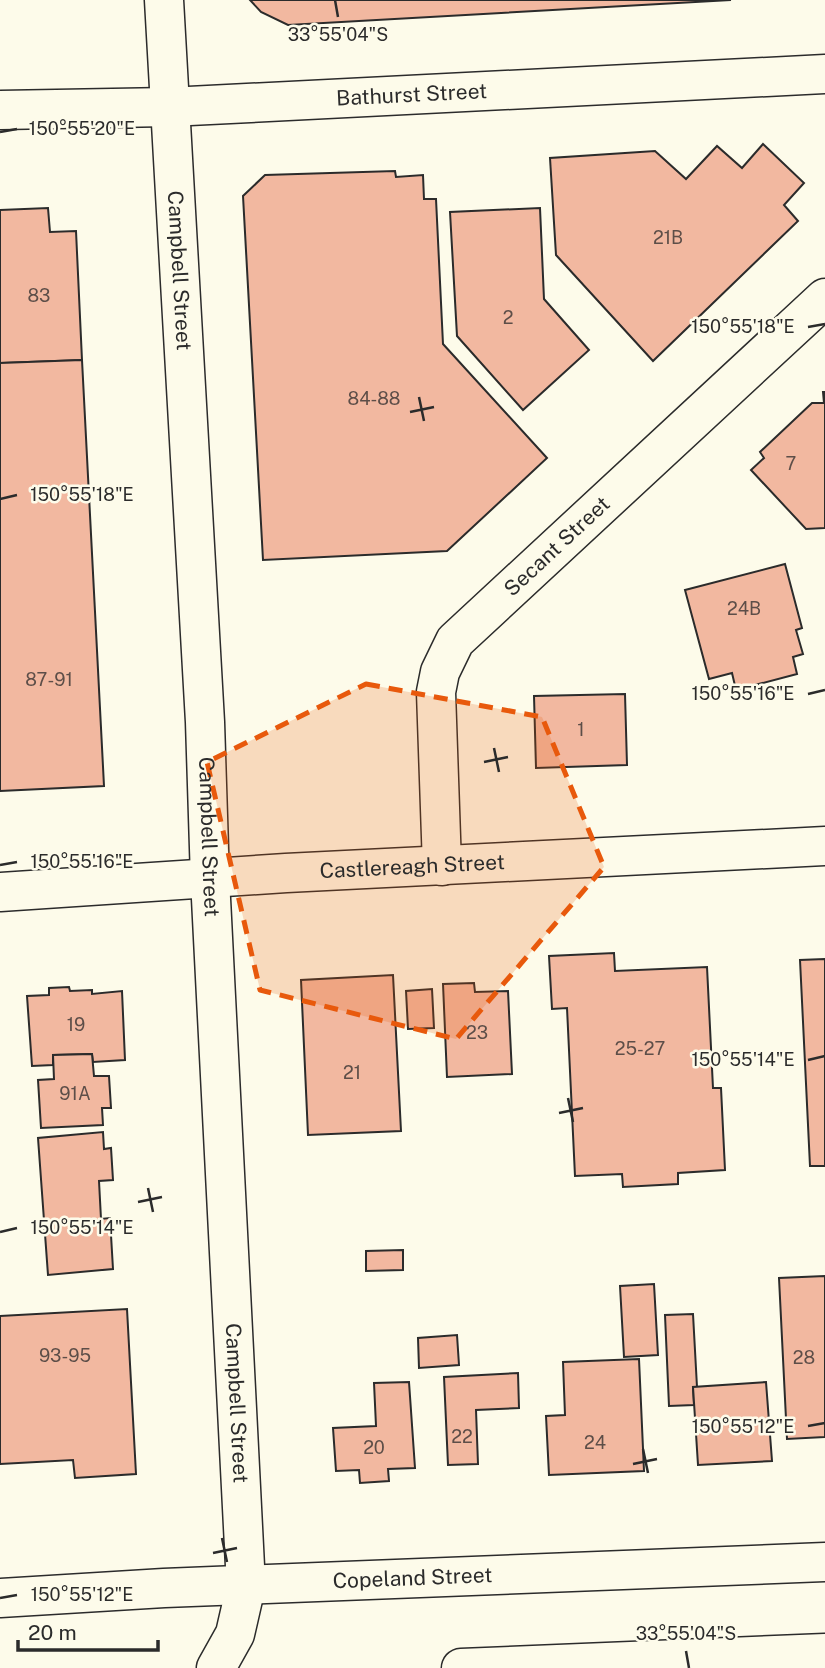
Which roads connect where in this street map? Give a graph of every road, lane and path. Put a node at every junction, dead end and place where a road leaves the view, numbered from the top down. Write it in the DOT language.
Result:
graph roads {
  1 [pos="164,0"];
  2 [pos="825,74"];
  3 [pos="169,107"];
  4 [pos="0,110"];
  5 [pos="825,298"];
  6 [pos="825,846"];
  7 [pos="442,866"];
  8 [pos="210,879"];
  9 [pos="0,892"];
  10 [pos="825,1562"];
  11 [pos="246,1586"];
  12 [pos="0,1598"];
  13 [pos="825,1653"];
  14 [pos="216,1668"];
  15 [pos="461,1668"];
  1 -- 3 [label="main road, Campbell Street"];
  2 -- 3 [label="main road, Bathurst Street"];
  3 -- 4 [label="main road, Bathurst Street"];
  3 -- 8 [label="main road, Campbell Street"];
  5 -- 7 [label="main road, Secant Street"];
  6 -- 7 [label="main road, Castlereagh Street"];
  7 -- 8 [label="main road, Castlereagh Street"];
  8 -- 9 [label="main road, Castlereagh Street"];
  8 -- 11 [label="main road, Campbell Street"];
  10 -- 11 [label="main road, Copeland Street"];
  11 -- 12 [label="main road, Copeland Street"];
  11 -- 14 [label="main road, Campbell Street"];
  13 -- 15 [label="main road"];
}
